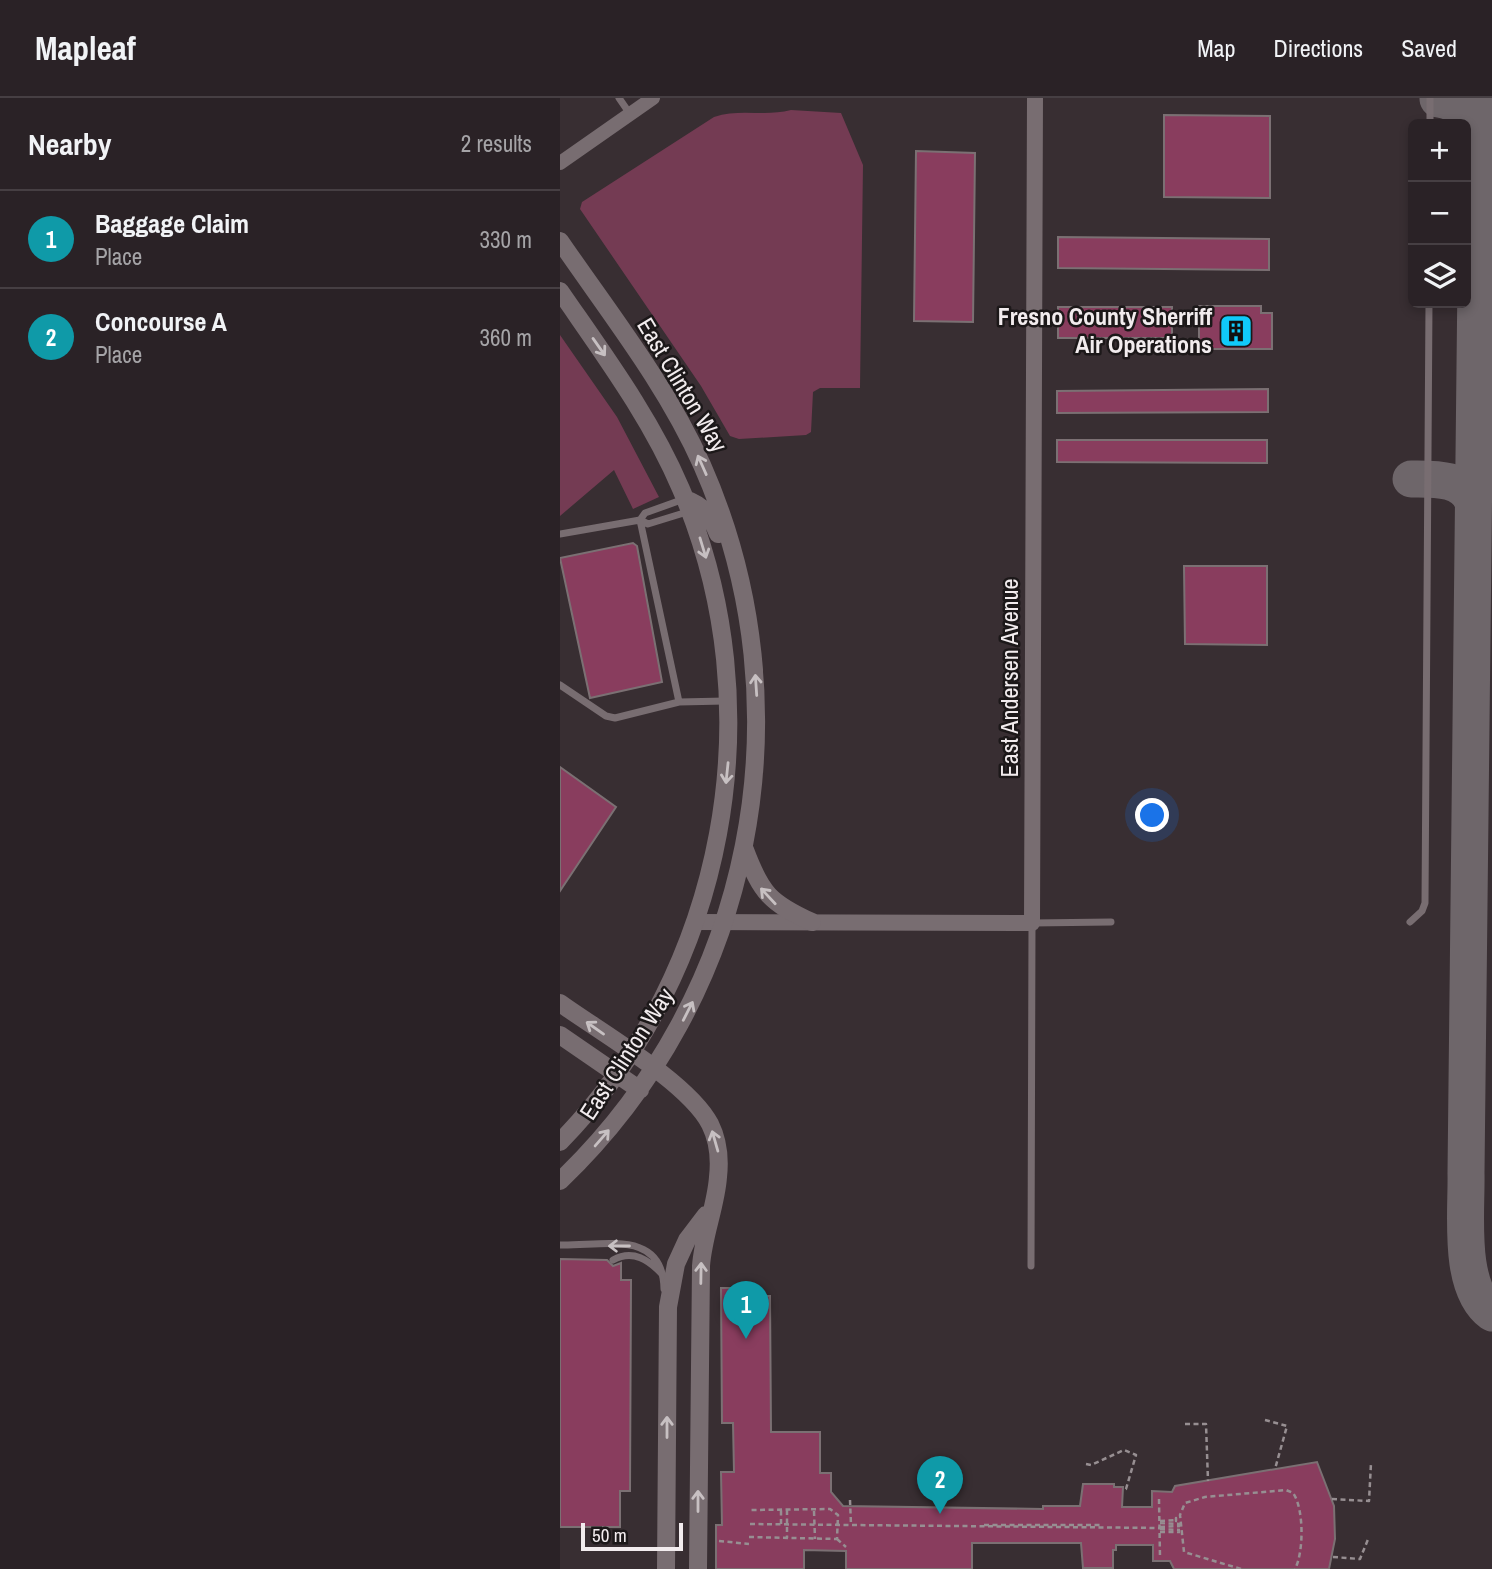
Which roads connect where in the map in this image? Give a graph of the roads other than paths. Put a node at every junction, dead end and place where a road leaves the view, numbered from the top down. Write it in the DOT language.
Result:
graph roads {
  1 [pos="619,98"];
  2 [pos="653,98"];
  3 [pos="1035,98"];
  4 [pos="1430,98"];
  5 [pos="630,114"];
  6 [pos="1430,119"];
  7 [pos="560,163"];
  8 [pos="560,241"];
  9 [pos="560,291"];
  10 [pos="1429,308"];
  11 [pos="688,505"];
  12 [pos="640,520"];
  13 [pos="560,534"];
  14 [pos="751,634"];
  15 [pos="560,685"];
  16 [pos="729,701"];
  17 [pos="679,702"];
  18 [pos="745,850"];
  19 [pos="696,922"];
  20 [pos="725,922"];
  21 [pos="812,922"];
  22 [pos="1111,922"];
  23 [pos="1410,922"];
  24 [pos="1031,923"];
  25 [pos="560,1003"];
  26 [pos="560,1035"];
  27 [pos="631,1053"];
  28 [pos="653,1069"];
  29 [pos="617,1074"];
  30 [pos="640,1090"];
  31 [pos="560,1142"];
  32 [pos="560,1181"];
  33 [pos="711,1208"];
  34 [pos="560,1245"];
  35 [pos="613,1260"];
  36 [pos="1031,1266"];
  37 [pos="664,1276"];
  38 [pos="668,1307"];
  39 [pos="666,1569"];
  40 [pos="698,1569"];
  1 -- 5 [label="lane"];
  2 -- 5 [label="street"];
  3 -- 24 [label="street, East Andersen Avenue"];
  4 -- 6 [label="lane"];
  5 -- 7 [label="street"];
  14 -- 8 [label="main road, East Clinton Way, one-way"];
  9 -- 11 [label="main road, East Clinton Way, one-way"];
  10 -- 23 [label="lane"];
  11 -- 12 [label="lane"];
  11 -- 12 [label="lane"];
  11 -- 14 [label="main road"];
  11 -- 16 [label="main road, East Clinton Way, one-way"];
  12 -- 13 [label="lane"];
  12 -- 17 [label="lane"];
  18 -- 14 [label="main road, East Clinton Way, one-way"];
  15 -- 17 [label="lane"];
  16 -- 17 [label="lane"];
  16 -- 19 [label="main road, East Clinton Way, one-way"];
  18 -- 20 [label="main road, East Clinton Way"];
  21 -- 18 [label="main road, one-way"];
  19 -- 20 [label="street"];
  19 -- 27 [label="main road, East Clinton Way"];
  20 -- 21 [label="street"];
  28 -- 20 [label="main road, East Clinton Way, one-way"];
  21 -- 24 [label="street"];
  22 -- 24 [label="lane"];
  24 -- 36 [label="lane"];
  27 -- 25 [label="main road, one-way"];
  26 -- 29 [label="main road"];
  27 -- 28 [label="main road"];
  27 -- 29 [label="main road, East Clinton Way"];
  28 -- 30 [label="main road, East Clinton Way"];
  33 -- 28 [label="main road, one-way"];
  29 -- 30 [label="main road"];
  29 -- 31 [label="main road, East Clinton Way"];
  32 -- 30 [label="main road, East Clinton Way, one-way"];
  33 -- 38 [label="main road"];
  40 -- 33 [label="main road, one-way"];
  37 -- 34 [label="lane, one-way"];
  35 -- 37 [label="lane"];
  37 -- 38 [label="lane"];
  39 -- 38 [label="main road, one-way"];
}
